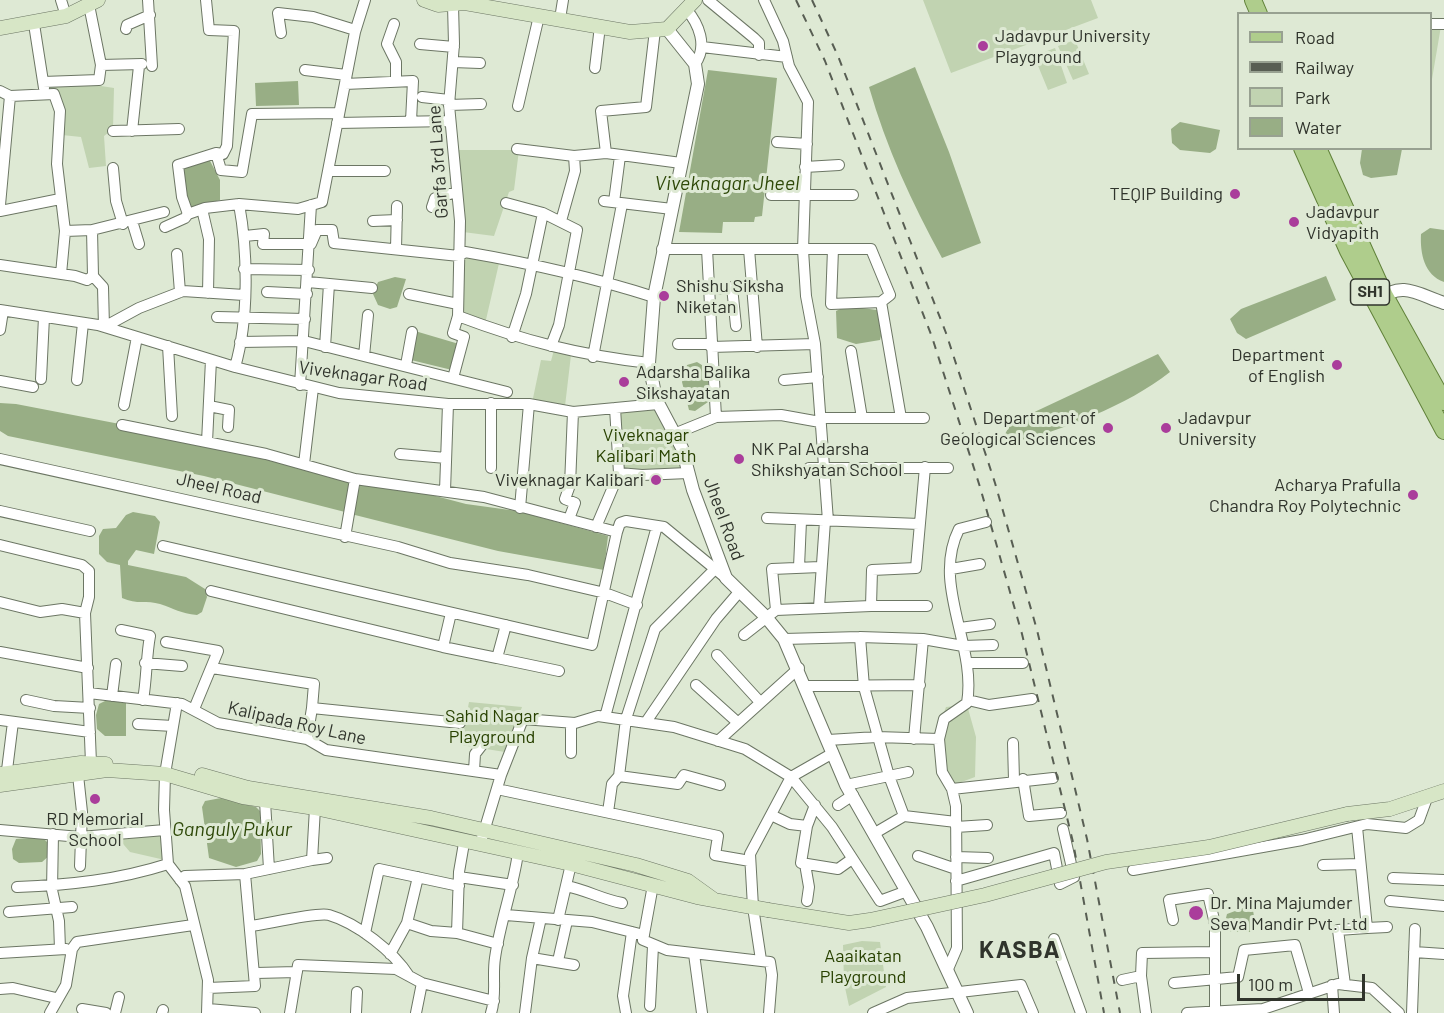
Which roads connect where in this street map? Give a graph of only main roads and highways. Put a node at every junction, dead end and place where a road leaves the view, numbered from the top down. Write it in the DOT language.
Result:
graph roads {
  1 [pos="424,0"];
  2 [pos="93,3"];
  3 [pos="461,3"];
  4 [pos="506,5"];
  5 [pos="691,5"];
  6 [pos="0,28"];
  7 [pos="1303,150"];
  8 [pos="1319,150"];
  9 [pos="1380,299"];
  10 [pos="1444,402"];
  11 [pos="1444,431"];
  12 [pos="166,770"];
  13 [pos="3,779"];
  14 [pos="1444,791"];
  15 [pos="713,899"];
  1 -- 3 [label="main road"];
  2 -- 6 [label="main road"];
  3 -- 4 [label="main road"];
  4 -- 5 [label="main road"];
  7 -- 9 [label="main road, SH1"];
  8 -- 9 [label="main road, SH1"];
  9 -- 10 [label="main road, SH1"];
  9 -- 11 [label="main road, SH1"];
  12 -- 13 [label="main road"];
  12 -- 13 [label="main road"];
  12 -- 15 [label="main road"];
  12 -- 15 [label="main road"];
  14 -- 15 [label="main road, bridge"];
}
